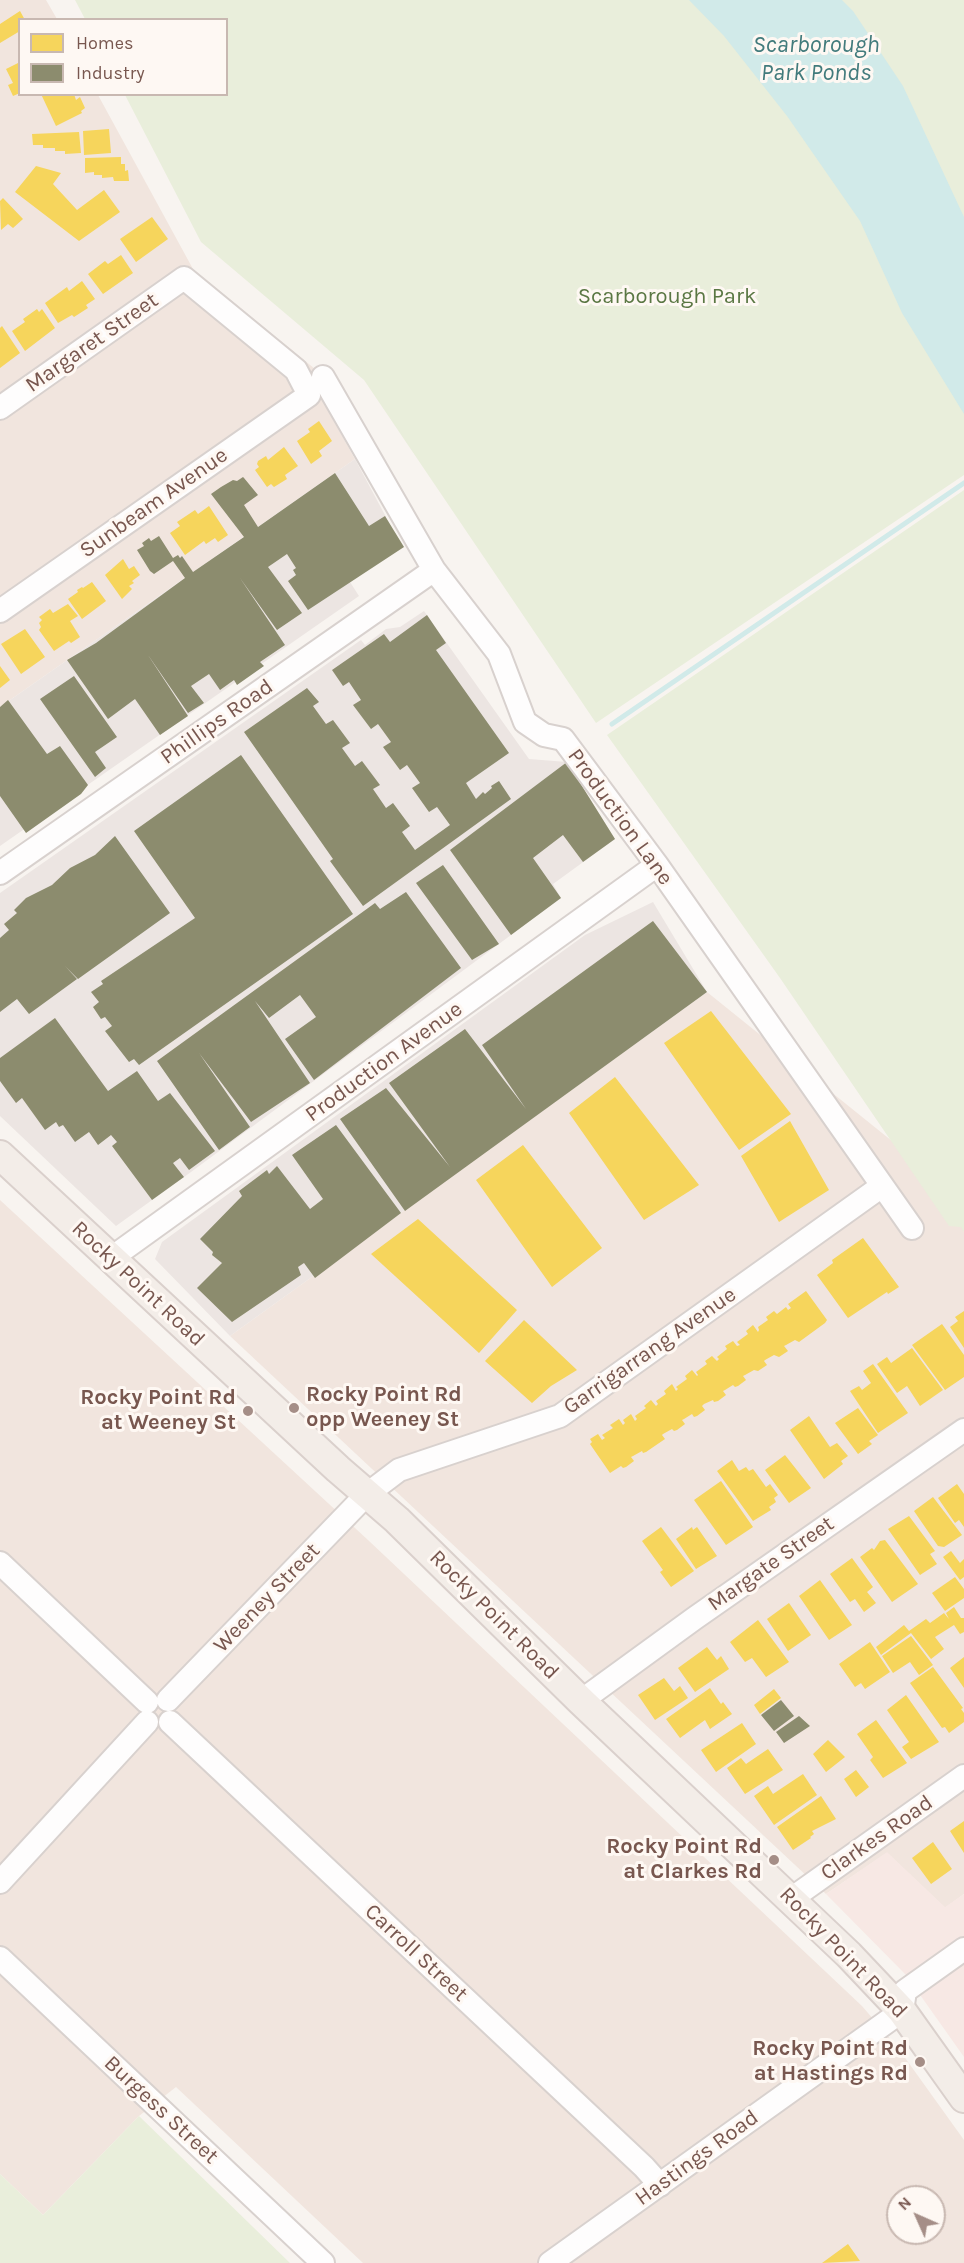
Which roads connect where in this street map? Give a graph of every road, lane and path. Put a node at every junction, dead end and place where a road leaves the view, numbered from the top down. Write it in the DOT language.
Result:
graph roads {
  1 [pos="323,377"];
  2 [pos="309,395"];
  3 [pos="0,408"];
  4 [pos="434,570"];
  5 [pos="0,611"];
  6 [pos="657,865"];
  7 [pos="0,873"];
  8 [pos="0,1155"];
  9 [pos="882,1185"];
  10 [pos="912,1228"];
  11 [pos="110,1259"];
  12 [pos="964,1430"];
  13 [pos="366,1495"];
  14 [pos="0,1563"];
  15 [pos="580,1701"];
  16 [pos="158,1712"];
  17 [pos="964,1776"];
  18 [pos="0,1882"];
  19 [pos="791,1899"];
  20 [pos="964,1949"];
  21 [pos="0,1958"];
  22 [pos="902,2011"];
  23 [pos="964,2098"];
  24 [pos="660,2185"];
  25 [pos="323,2263"];
  26 [pos="550,2263"];
  1 -- 4 [label="street, Production Lane"];
  2 -- 3 [label="street, Margaret Street"];
  2 -- 5 [label="street, Sunbeam Avenue"];
  4 -- 6 [label="street, Production Lane"];
  4 -- 7 [label="street, Phillips Road"];
  6 -- 9 [label="street, Production Lane"];
  6 -- 11 [label="street, Production Avenue"];
  8 -- 11 [label="main road, Rocky Point Road"];
  9 -- 10 [label="street, Production Lane"];
  9 -- 13 [label="street, Garrigarrang Avenue"];
  11 -- 13 [label="main road, Rocky Point Road"];
  12 -- 15 [label="street, Margate Street"];
  13 -- 15 [label="main road, Rocky Point Road"];
  13 -- 16 [label="street, Weeney Street"];
  14 -- 16 [label="street, Carroll Street"];
  15 -- 19 [label="main road, Rocky Point Road"];
  16 -- 18 [label="street, Weeney Street"];
  16 -- 24 [label="street, Carroll Street"];
  17 -- 19 [label="street, Clarkes Road"];
  19 -- 22 [label="main road, Rocky Point Road"];
  20 -- 22 [label="street"];
  21 -- 25 [label="street, Burgess Street"];
  22 -- 23 [label="main road, Rocky Point Road"];
  22 -- 24 [label="street, Hastings Road"];
  24 -- 26 [label="street, Hastings Road"];
}
